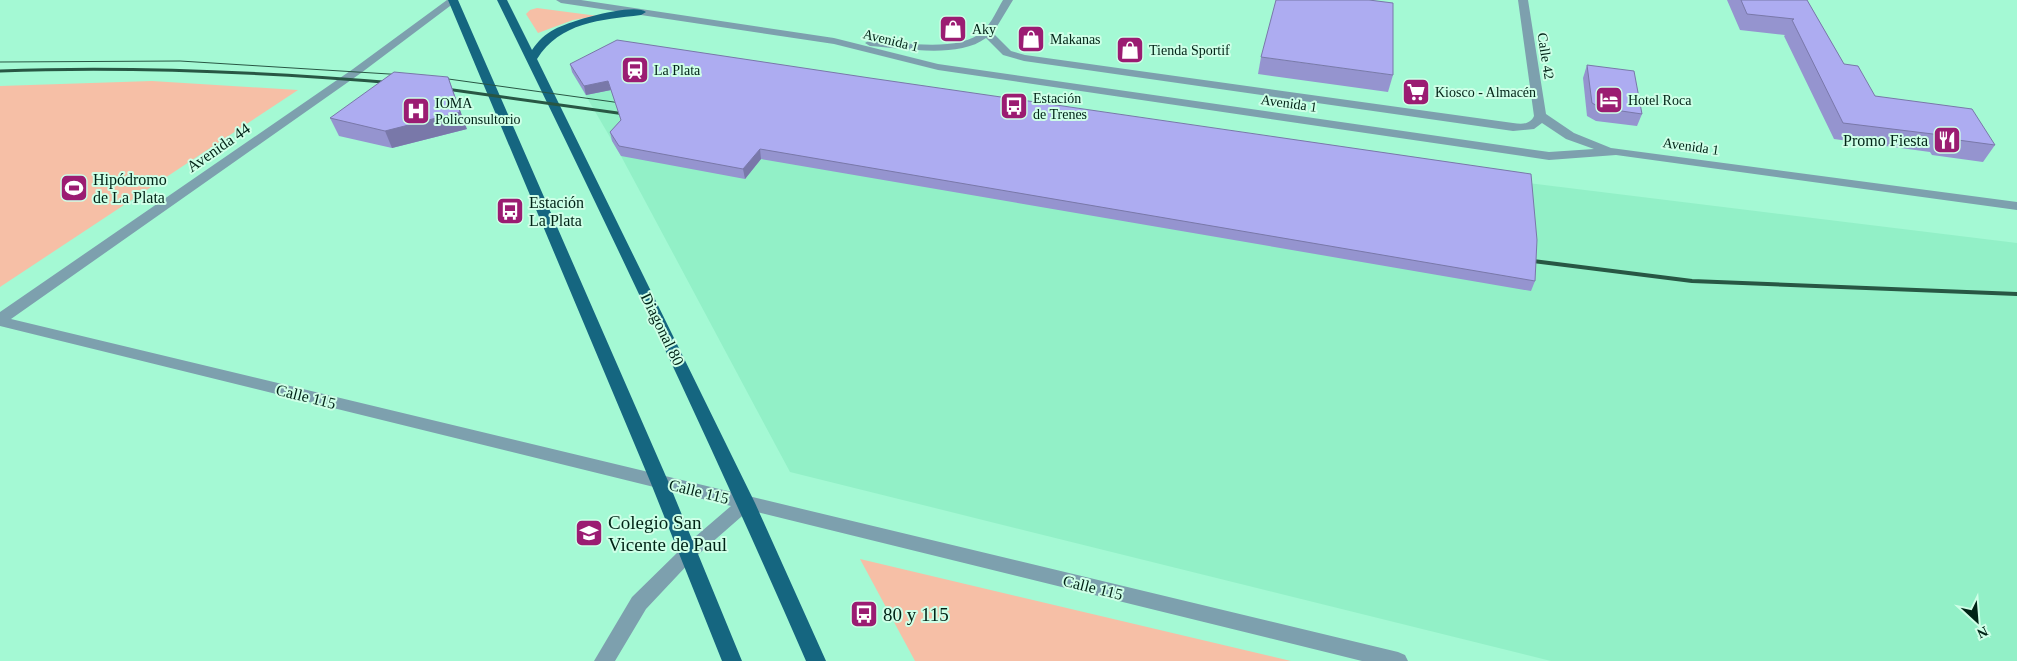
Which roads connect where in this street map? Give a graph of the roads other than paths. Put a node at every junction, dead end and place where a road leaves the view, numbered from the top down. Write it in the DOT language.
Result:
graph roads {
  1 [pos="453,0"];
  2 [pos="502,0"];
  3 [pos="561,0"];
  4 [pos="1008,0"];
  5 [pos="1523,0"];
  6 [pos="641,12"];
  7 [pos="987,33"];
  8 [pos="834,41"];
  9 [pos="532,59"];
  10 [pos="1540,116"];
  11 [pos="1616,151"];
  12 [pos="2017,206"];
  13 [pos="0,320"];
  14 [pos="658,481"];
  15 [pos="746,503"];
  16 [pos="687,554"];
  17 [pos="604,661"];
  18 [pos="732,661"];
  19 [pos="816,661"];
  20 [pos="1398,661"];
  1 -- 13 [label="street, Avenida 44"];
  1 -- 14 [label="main road"];
  2 -- 9 [label="main road, Diagonal 80"];
  3 -- 6 [label="street, Avenida 1"];
  4 -- 7 [label="street"];
  5 -- 10 [label="street, Calle 42"];
  6 -- 8 [label="street, Avenida 1"];
  6 -- 9 [label="main road"];
  7 -- 8 [label="street"];
  7 -- 10 [label="street, Avenida 1"];
  8 -- 11 [label="street, Avenida 1"];
  9 -- 15 [label="main road, Diagonal 80"];
  10 -- 11 [label="street"];
  11 -- 12 [label="street, Avenida 1"];
  13 -- 14 [label="street, Calle 115"];
  14 -- 15 [label="street, Calle 115"];
  14 -- 16 [label="main road"];
  15 -- 16 [label="street"];
  15 -- 19 [label="main road, Diagonal 80"];
  15 -- 20 [label="street, Calle 115"];
  16 -- 17 [label="street"];
  16 -- 18 [label="main road"];
}
